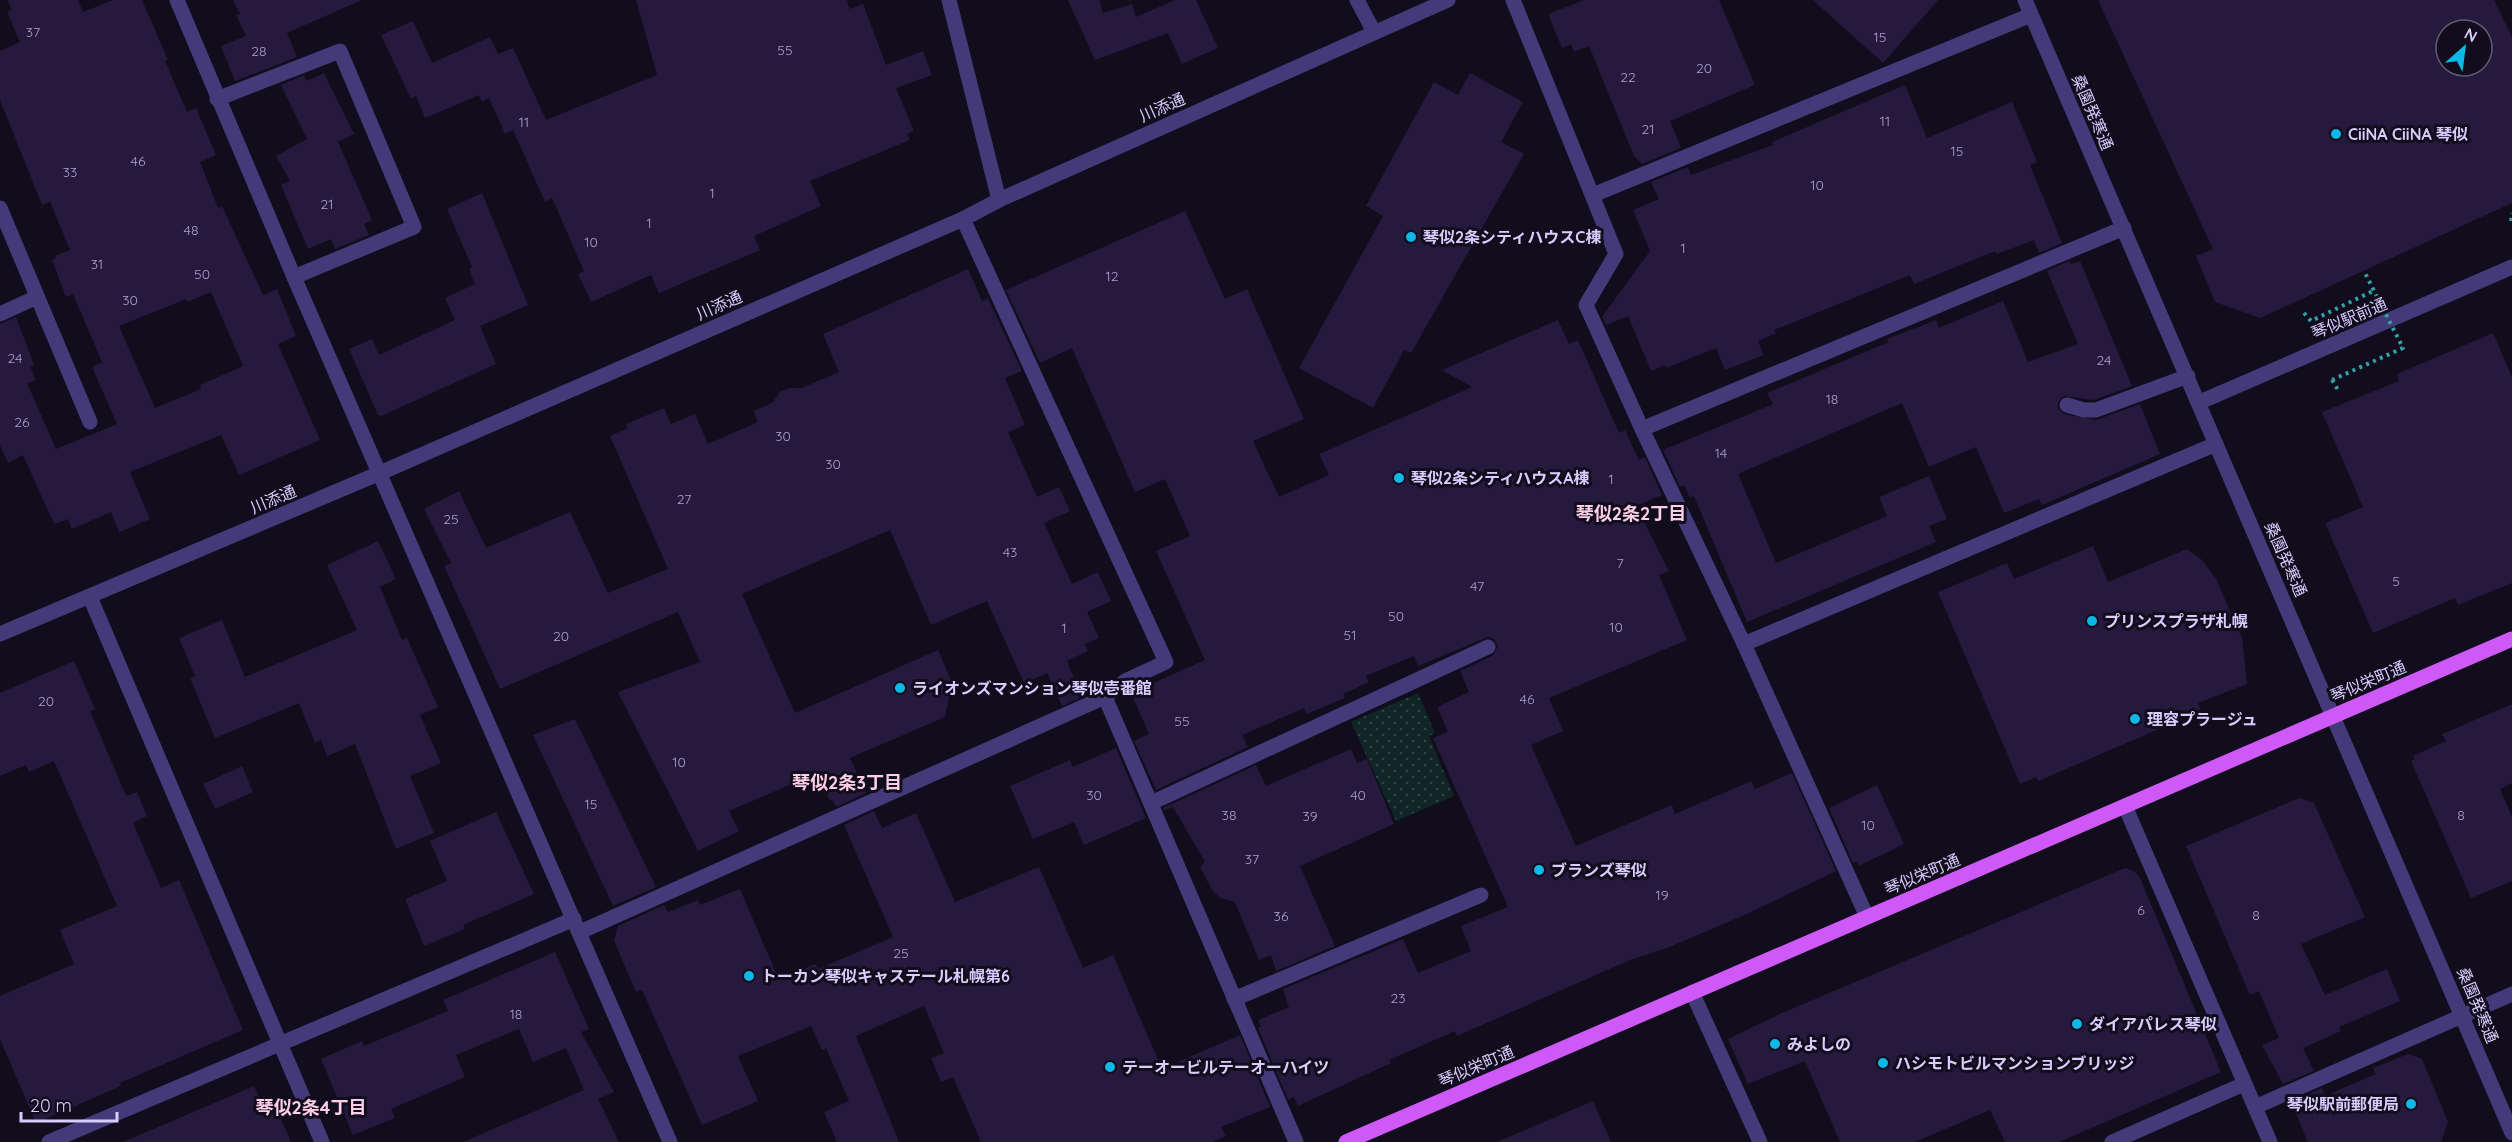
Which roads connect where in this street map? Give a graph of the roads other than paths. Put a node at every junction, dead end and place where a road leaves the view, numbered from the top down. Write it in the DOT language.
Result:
graph roads {
  1 [pos="177,0"];
  2 [pos="949,0"];
  3 [pos="1357,0"];
  4 [pos="1448,0"];
  5 [pos="1513,0"];
  6 [pos="2025,0"];
  7 [pos="2031,15"];
  8 [pos="1374,32"];
  9 [pos="217,99"];
  10 [pos="1593,195"];
  11 [pos="999,200"];
  12 [pos="0,208"];
  13 [pos="963,219"];
  14 [pos="2124,228"];
  15 [pos="2511,270"];
  16 [pos="294,277"];
  17 [pos="37,297"];
  18 [pos="0,314"];
  19 [pos="2188,376"];
  20 [pos="2199,402"];
  21 [pos="2067,405"];
  22 [pos="90,422"];
  23 [pos="1642,429"];
  24 [pos="2216,444"];
  25 [pos="380,473"];
  26 [pos="90,597"];
  27 [pos="0,634"];
  28 [pos="2512,639"];
  29 [pos="1744,644"];
  30 [pos="1488,647"];
  31 [pos="1106,697"];
  32 [pos="2334,716"];
  33 [pos="1151,803"];
  34 [pos="2125,806"];
  35 [pos="1481,895"];
  36 [pos="1867,917"];
  37 [pos="577,926"];
  38 [pos="1692,992"];
  39 [pos="2512,994"];
  40 [pos="1234,999"];
  41 [pos="2462,1015"];
  42 [pos="280,1043"];
  43 [pos="2244,1084"];
  44 [pos="2255,1107"];
  45 [pos="2512,1132"];
  46 [pos="49,1142"];
  47 [pos="322,1142"];
  48 [pos="670,1142"];
  49 [pos="1296,1142"];
  50 [pos="1346,1142"];
  51 [pos="1760,1142"];
  52 [pos="2112,1142"];
  53 [pos="2270,1142"];
  1 -- 9 [label="street"];
  2 -- 11 [label="street"];
  3 -- 8 [label="street"];
  4 -- 8 [label="street, 川添通"];
  5 -- 10 [label="street"];
  6 -- 7 [label="street, 桑園発寒通"];
  7 -- 10 [label="street"];
  7 -- 14 [label="street, 桑園発寒通"];
  8 -- 11 [label="street, 川添通"];
  9 -- 16 [label="street"];
  9 -- 16 [label="street"];
  10 -- 23 [label="street"];
  11 -- 13 [label="street, 川添通"];
  12 -- 17 [label="street"];
  13 -- 25 [label="street, 川添通"];
  13 -- 31 [label="street"];
  14 -- 19 [label="street, 桑園発寒通"];
  14 -- 23 [label="street"];
  15 -- 20 [label="street, 琴似駅前通"];
  16 -- 25 [label="street"];
  17 -- 18 [label="street"];
  17 -- 22 [label="street"];
  19 -- 20 [label="street, 桑園発寒通"];
  19 -- 21 [label="street"];
  20 -- 24 [label="street, 桑園発寒通"];
  23 -- 29 [label="street"];
  24 -- 29 [label="street"];
  24 -- 32 [label="street, 桑園発寒通"];
  25 -- 26 [label="street, 川添通"];
  25 -- 37 [label="street"];
  26 -- 27 [label="street, 川添通"];
  26 -- 42 [label="street"];
  28 -- 32 [label="main road, 琴似栄町通"];
  29 -- 36 [label="street"];
  30 -- 33 [label="street"];
  31 -- 33 [label="street"];
  31 -- 37 [label="street"];
  32 -- 34 [label="main road, 琴似栄町通"];
  32 -- 41 [label="street, 桑園発寒通"];
  33 -- 40 [label="street"];
  34 -- 36 [label="main road, 琴似栄町通"];
  34 -- 43 [label="street"];
  35 -- 40 [label="street"];
  36 -- 38 [label="main road, 琴似栄町通"];
  37 -- 42 [label="street"];
  37 -- 48 [label="street"];
  38 -- 50 [label="main road, 琴似栄町通"];
  38 -- 51 [label="street"];
  39 -- 41 [label="street"];
  40 -- 49 [label="street"];
  41 -- 44 [label="street"];
  41 -- 45 [label="street, 桑園発寒通"];
  42 -- 46 [label="street"];
  42 -- 47 [label="street"];
  43 -- 44 [label="street"];
  43 -- 52 [label="street"];
  44 -- 53 [label="street"];
}
